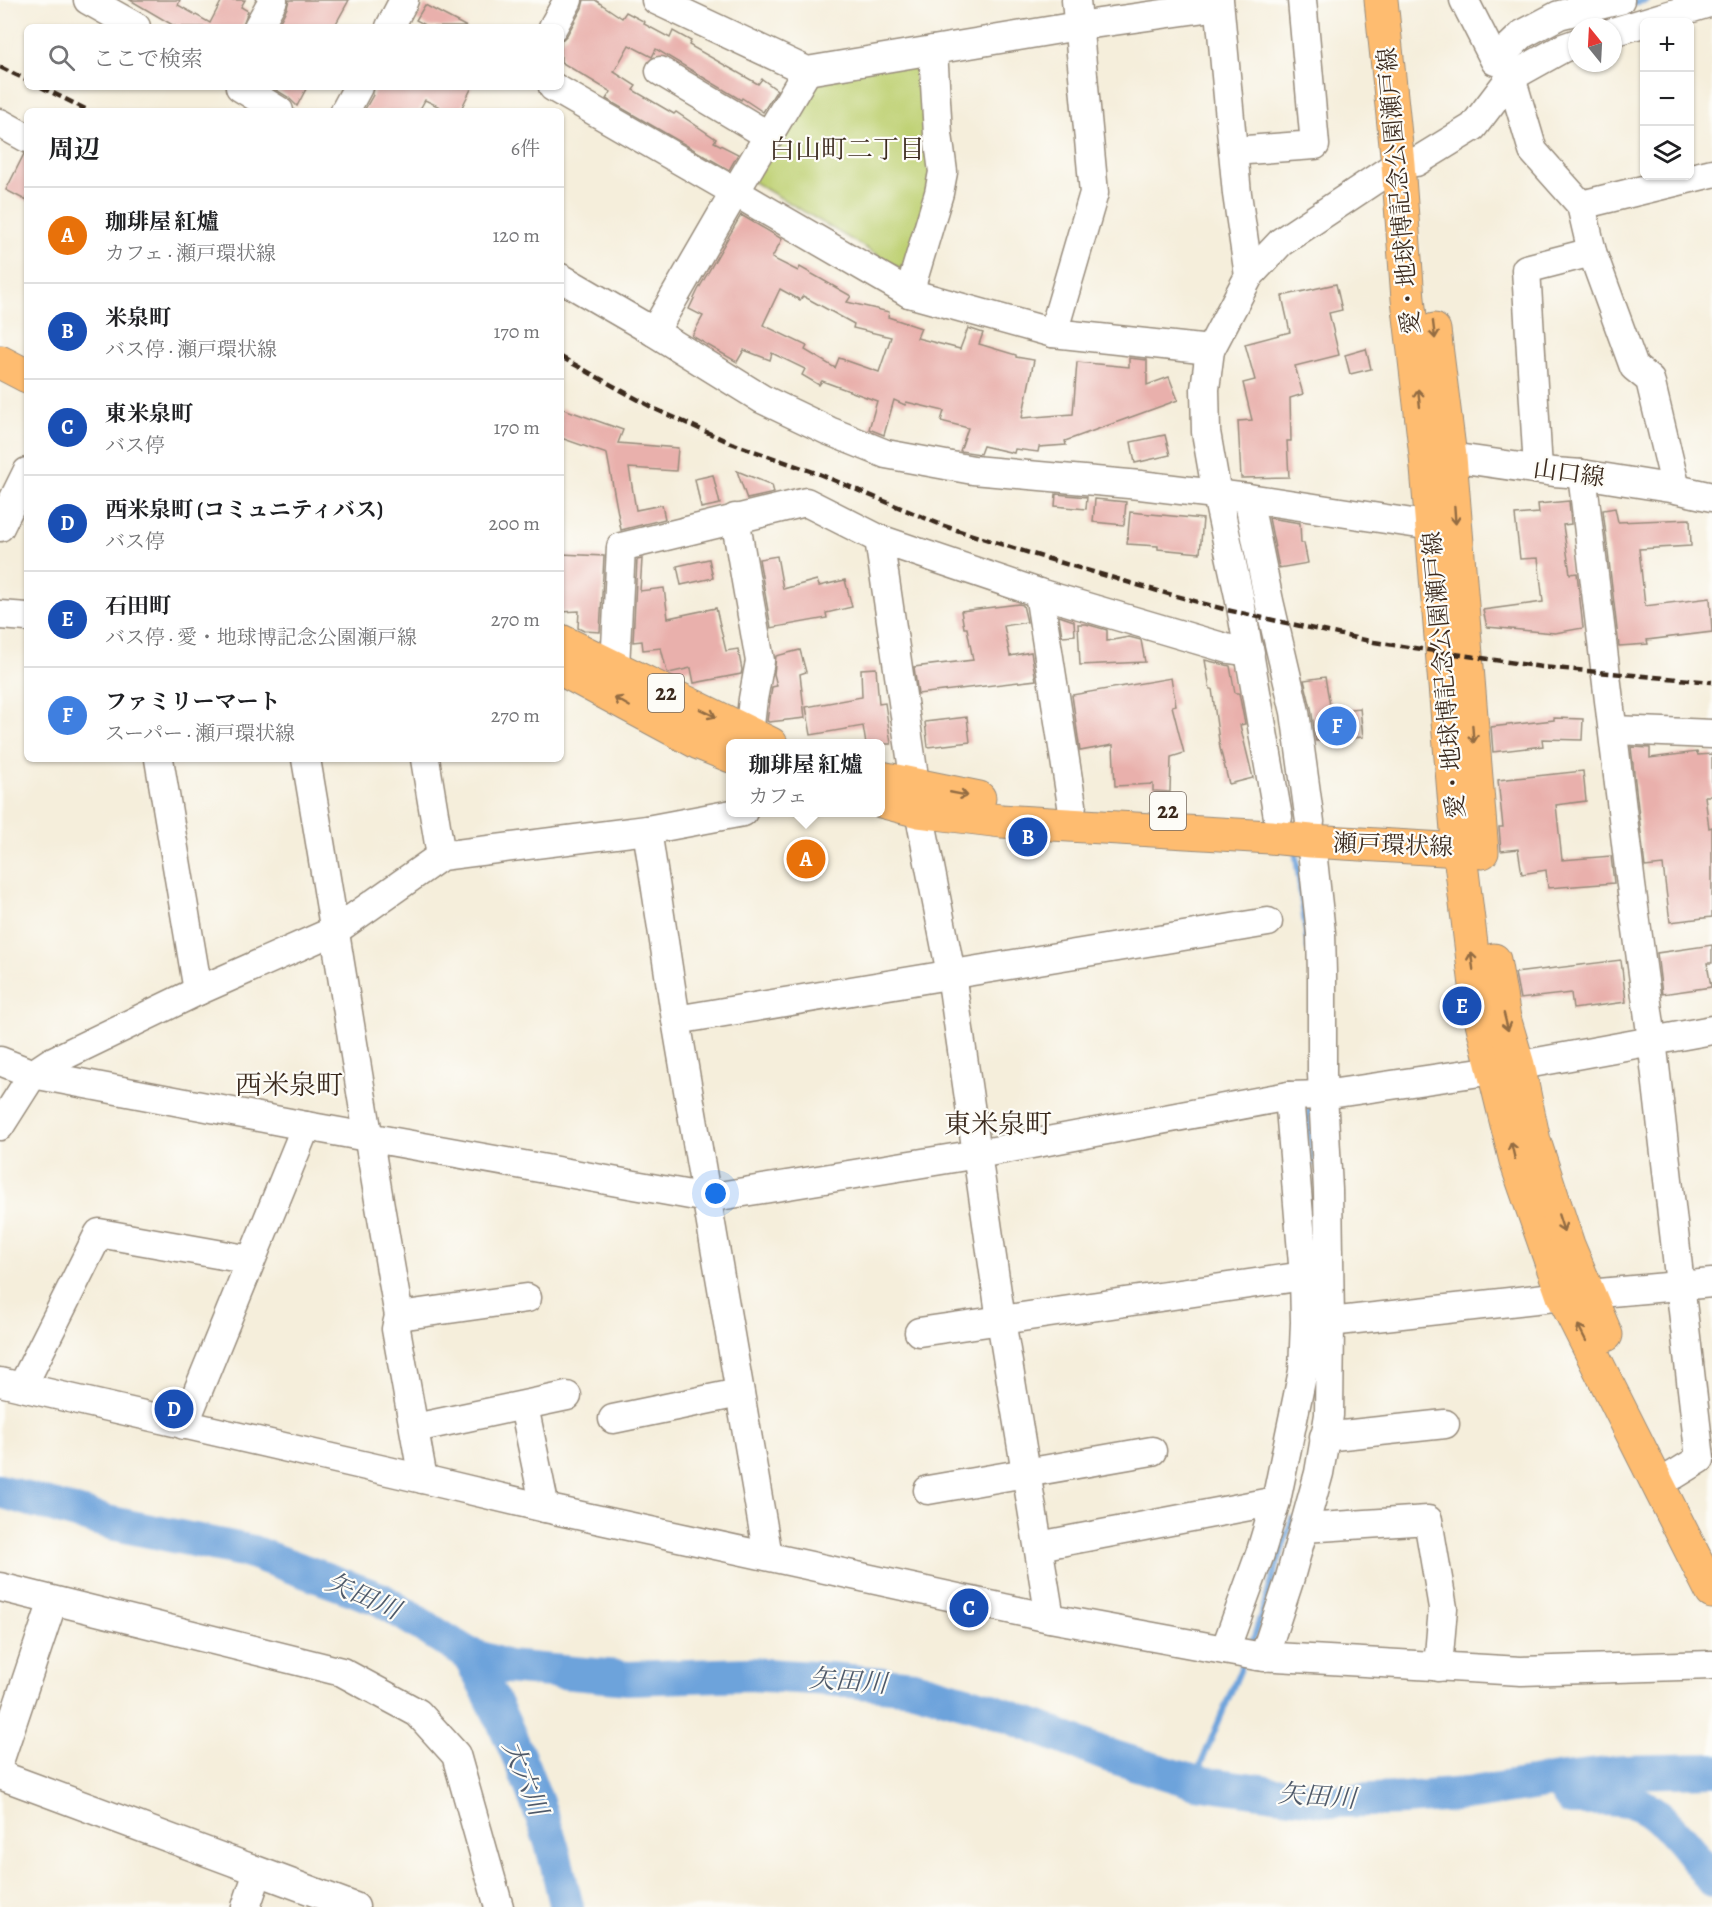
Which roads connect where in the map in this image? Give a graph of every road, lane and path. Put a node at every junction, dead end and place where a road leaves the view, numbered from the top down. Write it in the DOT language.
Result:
graph roads {
  1 [pos="273,0"];
  2 [pos="404,0"];
  3 [pos="568,0"];
  4 [pos="656,0"];
  5 [pos="1302,0"];
  6 [pos="1381,0"];
  7 [pos="1403,0"];
  8 [pos="1464,0"];
  9 [pos="1620,0"];
  10 [pos="1712,2"];
  11 [pos="101,3"];
  12 [pos="1219,3"];
  13 [pos="1077,13"];
  14 [pos="132,24"];
  15 [pos="260,24"];
  16 [pos="392,24"];
  17 [pos="555,24"];
  18 [pos="1622,29"];
  19 [pos="1568,46"];
  20 [pos="933,50"];
  21 [pos="660,71"];
  22 [pos="807,71"];
  23 [pos="1511,76"];
  24 [pos="245,90"];
  25 [pos="356,90"];
  26 [pos="558,90"];
  27 [pos="274,108"];
  28 [pos="347,108"];
  29 [pos="0,123"];
  30 [pos="24,136"];
  31 [pos="769,136"];
  32 [pos="1233,151"];
  33 [pos="1407,163"];
  34 [pos="1712,173"];
  35 [pos="735,192"];
  36 [pos="1581,205"];
  37 [pos="1592,252"];
  38 [pos="1249,276"];
  39 [pos="564,280"];
  40 [pos="909,293"];
  41 [pos="654,332"];
  42 [pos="1053,333"];
  43 [pos="1210,350"];
  44 [pos="0,362"];
  45 [pos="24,374"];
  46 [pos="0,385"];
  47 [pos="24,397"];
  48 [pos="1438,457"];
  49 [pos="1538,469"];
  50 [pos="1582,474"];
  51 [pos="24,478"];
  52 [pos="1676,489"];
  53 [pos="1710,493"];
  54 [pos="1217,495"];
  55 [pos="1248,498"];
  56 [pos="735,518"];
  57 [pos="1432,526"];
  58 [pos="0,527"];
  59 [pos="879,539"];
  60 [pos="1039,593"];
  61 [pos="0,615"];
  62 [pos="24,617"];
  63 [pos="564,642"];
  64 [pos="1250,652"];
  65 [pos="615,667"];
  66 [pos="564,671"];
  67 [pos="1614,730"];
  68 [pos="1712,734"];
  69 [pos="741,739"];
  70 [pos="751,739"];
  71 [pos="726,744"];
  72 [pos="160,762"];
  73 [pos="307,762"];
  74 [pos="425,762"];
  75 [pos="885,780"];
  76 [pos="918,798"];
  77 [pos="885,801"];
  78 [pos="1072,805"];
  79 [pos="726,816"];
  80 [pos="1278,817"];
  81 [pos="647,830"];
  82 [pos="1310,831"];
  83 [pos="1466,840"];
  84 [pos="441,856"];
  85 [pos="1268,922"];
  86 [pos="336,930"];
  87 [pos="951,974"];
  88 [pos="198,991"];
  89 [pos="676,1020"];
  90 [pos="1712,1030"];
  91 [pos="1652,1040"];
  92 [pos="0,1061"];
  93 [pos="1506,1068"];
  94 [pos="33,1074"];
  95 [pos="1323,1095"];
  96 [pos="1289,1096"];
  97 [pos="0,1126"];
  98 [pos="306,1126"];
  99 [pos="367,1136"];
  100 [pos="978,1154"];
  101 [pos="707,1198"];
  102 [pos="251,1260"];
  103 [pos="1304,1276"];
  104 [pos="1712,1283"];
  105 [pos="1680,1286"];
  106 [pos="1575,1295"];
  107 [pos="527,1298"];
  108 [pos="399,1316"];
  109 [pos="1001,1320"];
  110 [pos="1330,1322"];
  111 [pos="920,1332"];
  112 [pos="11,1385"];
  113 [pos="739,1393"];
  114 [pos="567,1396"];
  115 [pos="524,1406"];
  116 [pos="613,1419"];
  117 [pos="1445,1424"];
  118 [pos="184,1425"];
  119 [pos="415,1428"];
  120 [pos="1324,1437"];
  121 [pos="1152,1451"];
  122 [pos="1695,1464"];
  123 [pos="1028,1473"];
  124 [pos="423,1479"];
  125 [pos="928,1490"];
  126 [pos="1276,1501"];
  127 [pos="544,1508"];
  128 [pos="1304,1528"];
  129 [pos="1039,1546"];
  130 [pos="1712,1550"];
  131 [pos="768,1556"];
  132 [pos="0,1587"];
  133 [pos="1712,1592"];
  134 [pos="53,1601"];
  135 [pos="1050,1618"];
  136 [pos="1246,1654"];
  137 [pos="1712,1665"];
  138 [pos="1438,1667"];
  139 [pos="0,1760"];
  140 [pos="0,1775"];
  141 [pos="258,1872"];
  142 [pos="246,1907"];
  143 [pos="355,1907"];
  144 [pos="499,1907"];
  1 -- 15 [label="street"];
  2 -- 16 [label="street"];
  3 -- 17 [label="street"];
  4 -- 22 [label="street"];
  5 -- 32 [label="street"];
  6 -- 33 [label="main road, 愛・地球博記念公園瀬戸線"];
  7 -- 33 [label="main road, 愛・地球博記念公園瀬戸線"];
  8 -- 9 [label="street"];
  10 -- 18 [label="street"];
  11 -- 14 [label="street"];
  12 -- 13 [label="street"];
  12 -- 32 [label="street"];
  13 -- 20 [label="street"];
  13 -- 42 [label="street"];
  19 -- 23 [label="street"];
  20 -- 22 [label="street"];
  20 -- 40 [label="street"];
  21 -- 31 [label="street"];
  22 -- 31 [label="street"];
  23 -- 33 [label="street"];
  23 -- 36 [label="street"];
  24 -- 27 [label="street"];
  25 -- 28 [label="street"];
  26 -- 35 [label="street"];
  29 -- 30 [label="street"];
  31 -- 35 [label="street"];
  32 -- 38 [label="street"];
  33 -- 38 [label="street"];
  33 -- 48 [label="main road, 愛・地球博記念公園瀬戸線"];
  34 -- 36 [label="street"];
  35 -- 40 [label="street"];
  35 -- 41 [label="street"];
  36 -- 37 [label="street"];
  37 -- 49 [label="street"];
  37 -- 52 [label="street"];
  38 -- 43 [label="street"];
  39 -- 41 [label="street"];
  40 -- 42 [label="street"];
  41 -- 54 [label="street"];
  42 -- 43 [label="street"];
  43 -- 54 [label="street"];
  44 -- 45 [label="main road"];
  46 -- 47 [label="main road"];
  48 -- 49 [label="street, 山口線"];
  48 -- 57 [label="main road, 愛・地球博記念公園瀬戸線"];
  48 -- 83 [label="main road, 愛・地球博記念公園瀬戸線, one-way"];
  49 -- 50 [label="street, 山口線"];
  50 -- 52 [label="street, 山口線"];
  50 -- 67 [label="street"];
  51 -- 58 [label="street"];
  52 -- 53 [label="street, 山口線"];
  54 -- 55 [label="street"];
  54 -- 64 [label="street"];
  55 -- 57 [label="street"];
  55 -- 82 [label="street"];
  56 -- 59 [label="street"];
  56 -- 65 [label="street"];
  56 -- 70 [label="street"];
  57 -- 83 [label="main road, 愛・地球博記念公園瀬戸線"];
  59 -- 60 [label="street"];
  59 -- 76 [label="street"];
  60 -- 64 [label="street"];
  60 -- 78 [label="street"];
  61 -- 62 [label="street"];
  63 -- 65 [label="main road, 22"];
  64 -- 80 [label="street"];
  65 -- 69 [label="main road, 22, one-way"];
  71 -- 66 [label="main road, 22, one-way"];
  67 -- 68 [label="street"];
  67 -- 91 [label="street"];
  72 -- 88 [label="street"];
  73 -- 86 [label="street"];
  74 -- 84 [label="street"];
  75 -- 76 [label="main road, 瀬戸環状線 / 22"];
  76 -- 77 [label="main road, 瀬戸環状線 / 22"];
  76 -- 78 [label="main road, 瀬戸環状線 / 22, one-way"];
  76 -- 82 [label="main road, 瀬戸環状線 / 22"];
  76 -- 87 [label="street"];
  78 -- 80 [label="main road, 瀬戸環状線 / 22"];
  79 -- 81 [label="street"];
  80 -- 82 [label="main road, 瀬戸環状線 / 22"];
  81 -- 84 [label="street"];
  81 -- 89 [label="street"];
  82 -- 83 [label="main road, 瀬戸環状線 / 22"];
  82 -- 95 [label="street"];
  83 -- 93 [label="main road, 愛・地球博記念公園瀬戸線"];
  84 -- 86 [label="street"];
  85 -- 87 [label="street"];
  86 -- 88 [label="street"];
  86 -- 99 [label="street"];
  87 -- 89 [label="street"];
  87 -- 100 [label="street"];
  88 -- 94 [label="street"];
  89 -- 101 [label="street"];
  90 -- 91 [label="street"];
  91 -- 93 [label="street"];
  91 -- 105 [label="street"];
  92 -- 94 [label="street"];
  93 -- 95 [label="street"];
  93 -- 106 [label="main road, 愛・地球博記念公園瀬戸線"];
  94 -- 97 [label="street"];
  94 -- 98 [label="street"];
  95 -- 96 [label="street"];
  95 -- 110 [label="street"];
  96 -- 100 [label="street"];
  96 -- 103 [label="street"];
  98 -- 99 [label="street"];
  98 -- 102 [label="street"];
  99 -- 101 [label="street"];
  99 -- 108 [label="street"];
  100 -- 101 [label="street"];
  100 -- 109 [label="street"];
  101 -- 113 [label="street"];
  102 -- 112 [label="street"];
  102 -- 118 [label="street"];
  103 -- 109 [label="street"];
  103 -- 126 [label="street"];
  104 -- 105 [label="street"];
  105 -- 106 [label="street"];
  105 -- 122 [label="street"];
  106 -- 110 [label="street"];
  106 -- 122 [label="main road, 愛・地球博記念公園瀬戸線"];
  133 -- 106 [label="main road, 愛・地球博記念公園瀬戸線, one-way"];
  107 -- 108 [label="street"];
  108 -- 119 [label="street"];
  109 -- 111 [label="street"];
  109 -- 123 [label="street"];
  110 -- 120 [label="street"];
  112 -- 118 [label="street"];
  113 -- 116 [label="street"];
  113 -- 131 [label="street"];
  114 -- 115 [label="street"];
  115 -- 119 [label="street"];
  115 -- 127 [label="street"];
  117 -- 120 [label="street"];
  118 -- 124 [label="street"];
  119 -- 124 [label="street"];
  120 -- 128 [label="street"];
  121 -- 123 [label="street"];
  122 -- 130 [label="main road, 愛・地球博記念公園瀬戸線"];
  123 -- 125 [label="street"];
  123 -- 129 [label="street"];
  124 -- 127 [label="street"];
  126 -- 129 [label="street"];
  126 -- 136 [label="street"];
  127 -- 131 [label="street"];
  128 -- 136 [label="street"];
  128 -- 138 [label="street"];
  129 -- 135 [label="street"];
  131 -- 135 [label="street"];
  132 -- 134 [label="street"];
  134 -- 139 [label="street"];
  134 -- 144 [label="street"];
  135 -- 136 [label="street"];
  136 -- 138 [label="street"];
  137 -- 138 [label="street"];
  140 -- 141 [label="street"];
  141 -- 142 [label="street"];
  141 -- 143 [label="street"];
}
